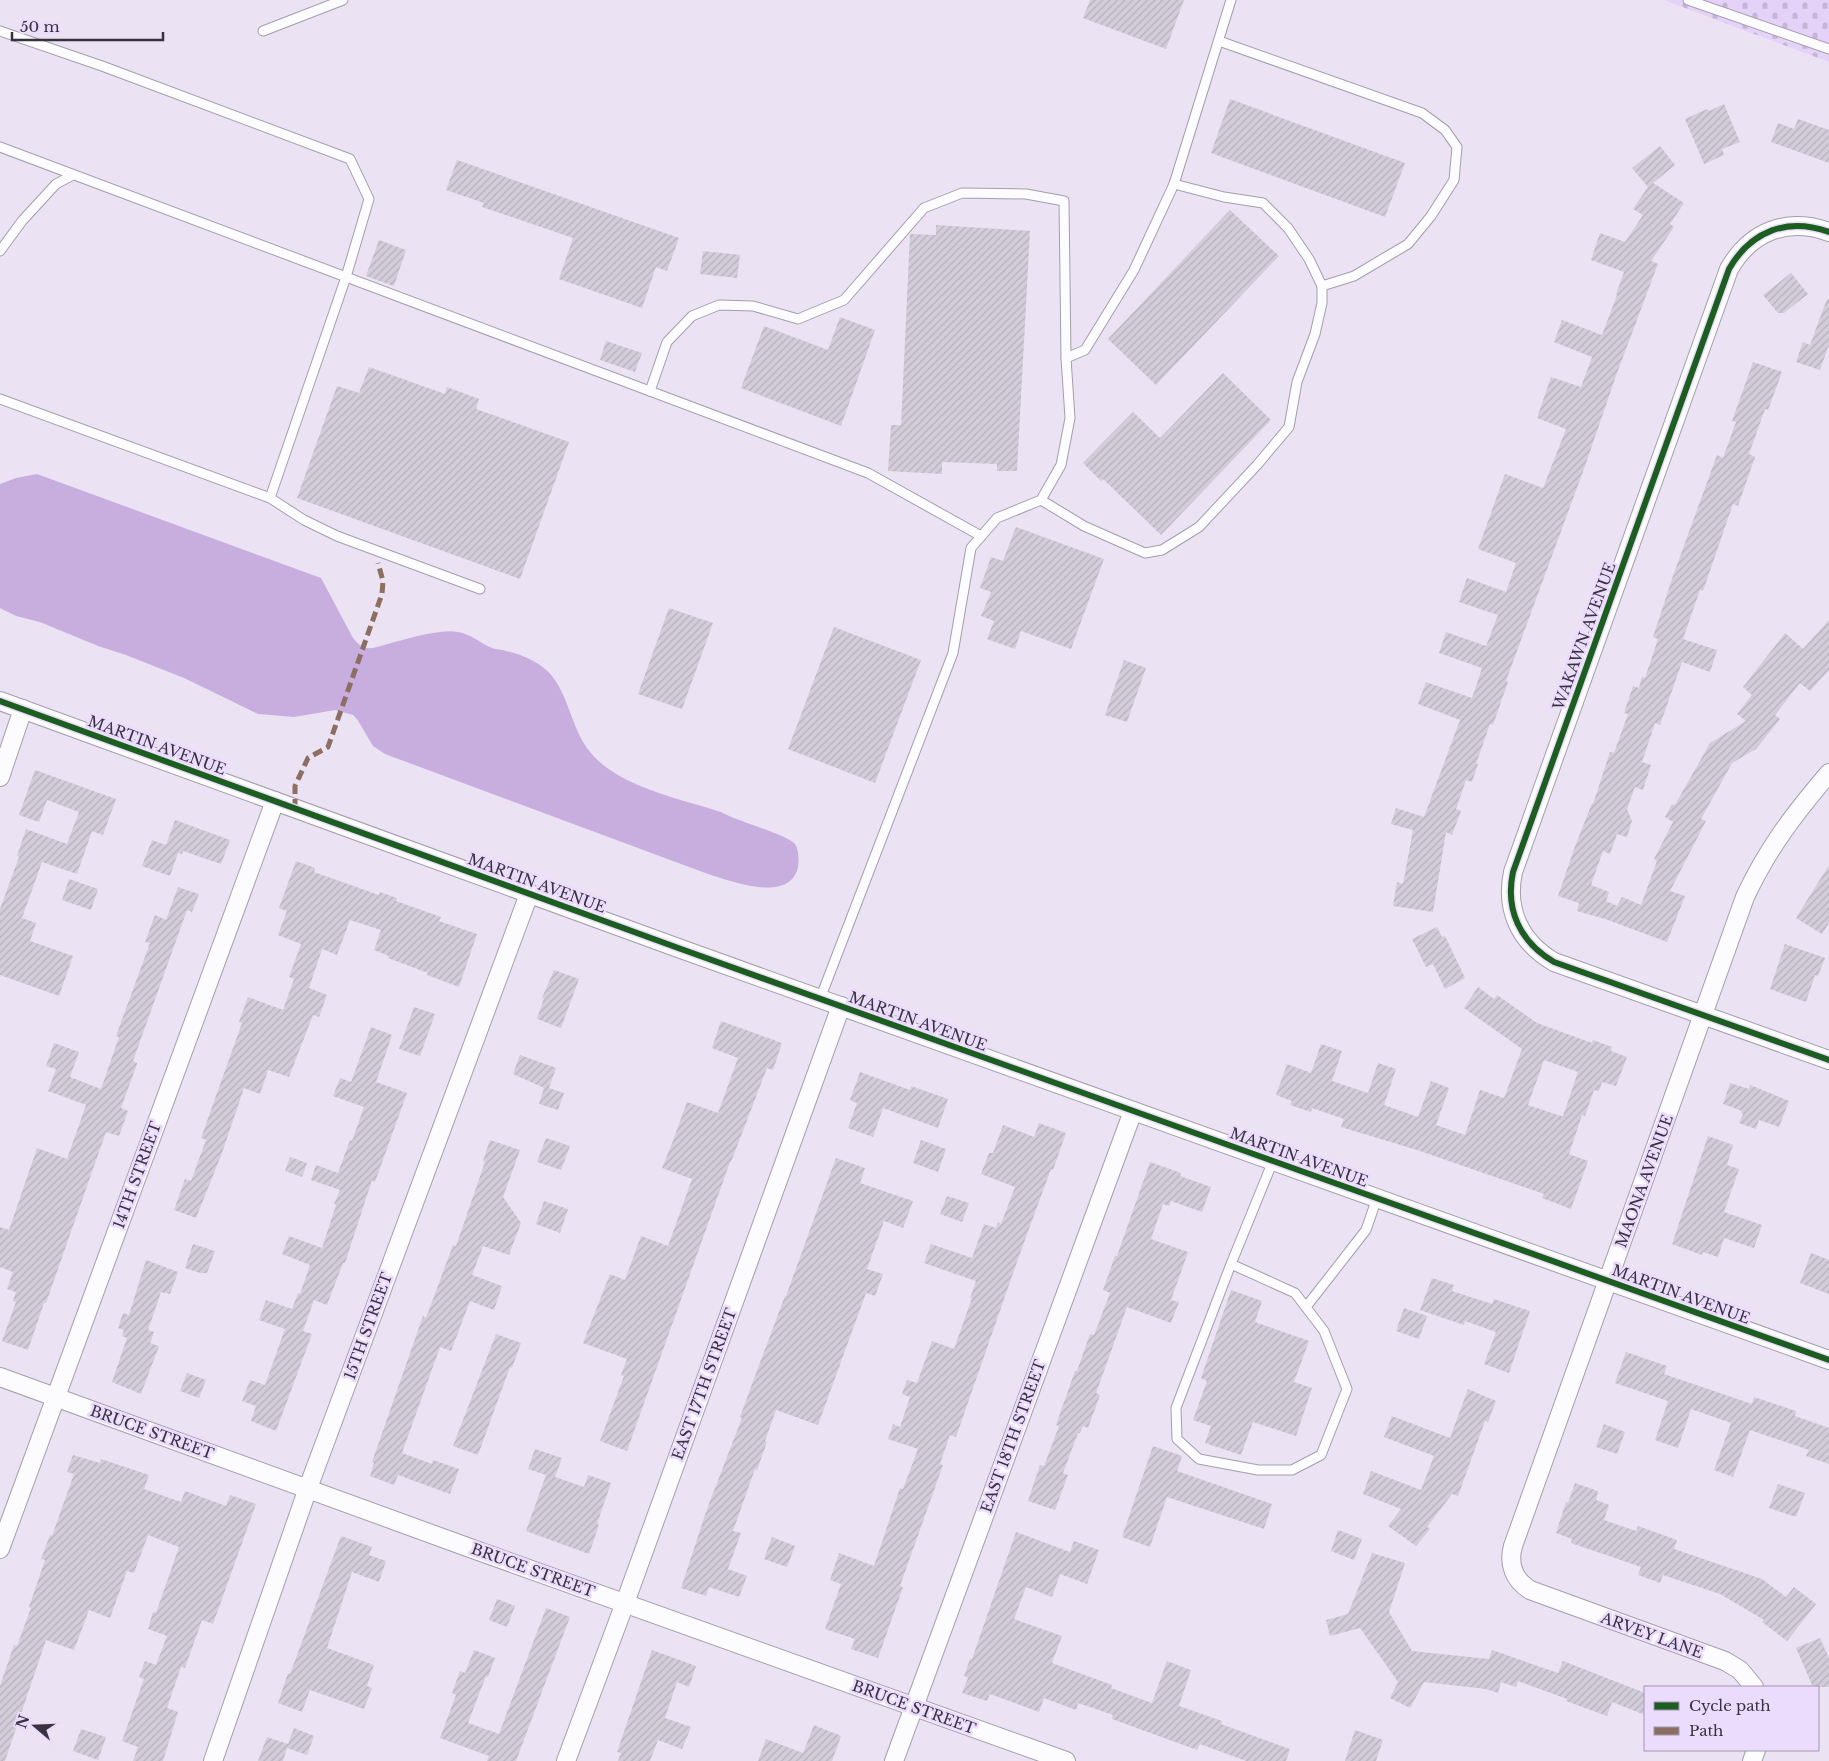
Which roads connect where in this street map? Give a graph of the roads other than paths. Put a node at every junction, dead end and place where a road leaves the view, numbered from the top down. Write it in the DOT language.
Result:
graph roads {
  1 [pos="343,0"];
  2 [pos="1232,0"];
  3 [pos="1688,0"];
  4 [pos="0,31"];
  5 [pos="263,31"];
  6 [pos="1218,41"];
  7 [pos="1829,49"];
  8 [pos="0,147"];
  9 [pos="73,175"];
  10 [pos="1174,184"];
  11 [pos="1829,232"];
  12 [pos="0,251"];
  13 [pos="346,277"];
  14 [pos="1322,286"];
  15 [pos="1066,358"];
  16 [pos="650,391"];
  17 [pos="0,400"];
  18 [pos="270,498"];
  19 [pos="1040,500"];
  20 [pos="982,536"];
  21 [pos="480,589"];
  22 [pos="0,701"];
  23 [pos="23,709"];
  24 [pos="1829,773"];
  25 [pos="0,776"];
  26 [pos="275,801"];
  27 [pos="529,894"];
  28 [pos="820,999"];
  29 [pos="841,1006"];
  30 [pos="1703,1015"];
  31 [pos="1829,1060"];
  32 [pos="1133,1111"];
  33 [pos="1273,1161"];
  34 [pos="1377,1198"];
  35 [pos="1231,1264"];
  36 [pos="1608,1281"];
  37 [pos="1306,1307"];
  38 [pos="1829,1360"];
  39 [pos="0,1377"];
  40 [pos="55,1397"];
  41 [pos="308,1488"];
  42 [pos="0,1549"];
  43 [pos="1542,1595"];
  44 [pos="625,1603"];
  45 [pos="1753,1686"];
  46 [pos="914,1706"];
  47 [pos="213,1761"];
  48 [pos="566,1761"];
  49 [pos="894,1761"];
  50 [pos="1066,1761"];
  1 -- 5 [label="lane"];
  2 -- 6 [label="lane"];
  3 -- 7 [label="lane"];
  4 -- 13 [label="lane"];
  6 -- 10 [label="lane"];
  6 -- 14 [label="lane"];
  8 -- 9 [label="lane"];
  9 -- 12 [label="lane"];
  9 -- 13 [label="lane"];
  10 -- 14 [label="lane"];
  10 -- 15 [label="lane"];
  11 -- 30 [label="street, WAKAWN AVENUE"];
  13 -- 16 [label="lane"];
  13 -- 18 [label="lane"];
  14 -- 19 [label="lane"];
  15 -- 16 [label="lane"];
  15 -- 19 [label="lane"];
  16 -- 20 [label="lane"];
  17 -- 18 [label="lane"];
  18 -- 21 [label="lane"];
  19 -- 20 [label="lane"];
  20 -- 28 [label="lane"];
  22 -- 23 [label="street, MARTIN AVENUE"];
  23 -- 25 [label="street"];
  23 -- 26 [label="street, MARTIN AVENUE"];
  24 -- 30 [label="street, MAONA AVENUE"];
  26 -- 27 [label="street, MARTIN AVENUE"];
  26 -- 40 [label="street, 14TH STREET"];
  27 -- 28 [label="street, MARTIN AVENUE"];
  27 -- 41 [label="street, 15TH STREET"];
  28 -- 29 [label="street, MARTIN AVENUE"];
  29 -- 32 [label="street, MARTIN AVENUE"];
  29 -- 44 [label="street, EAST 17TH STREET"];
  30 -- 31 [label="street, WAKAWN AVENUE"];
  30 -- 36 [label="street, MAONA AVENUE"];
  32 -- 33 [label="street, MARTIN AVENUE"];
  32 -- 46 [label="street, EAST 18TH STREET"];
  33 -- 34 [label="street, MARTIN AVENUE"];
  33 -- 35 [label="lane"];
  34 -- 36 [label="street, MARTIN AVENUE"];
  34 -- 37 [label="lane"];
  35 -- 37 [label="lane"];
  35 -- 37 [label="lane"];
  36 -- 38 [label="street, MARTIN AVENUE"];
  36 -- 43 [label="street, MAONA AVENUE"];
  39 -- 40 [label="street, BRUCE STREET"];
  40 -- 41 [label="street, BRUCE STREET"];
  40 -- 42 [label="street, 14TH STREET"];
  41 -- 44 [label="street, BRUCE STREET"];
  41 -- 47 [label="street, 15TH STREET"];
  43 -- 45 [label="street, ARVEY LANE"];
  44 -- 46 [label="street, BRUCE STREET"];
  44 -- 48 [label="street, EAST 17TH STREET"];
  46 -- 49 [label="street, EAST 18TH STREET"];
  46 -- 50 [label="street, BRUCE STREET"];
}
